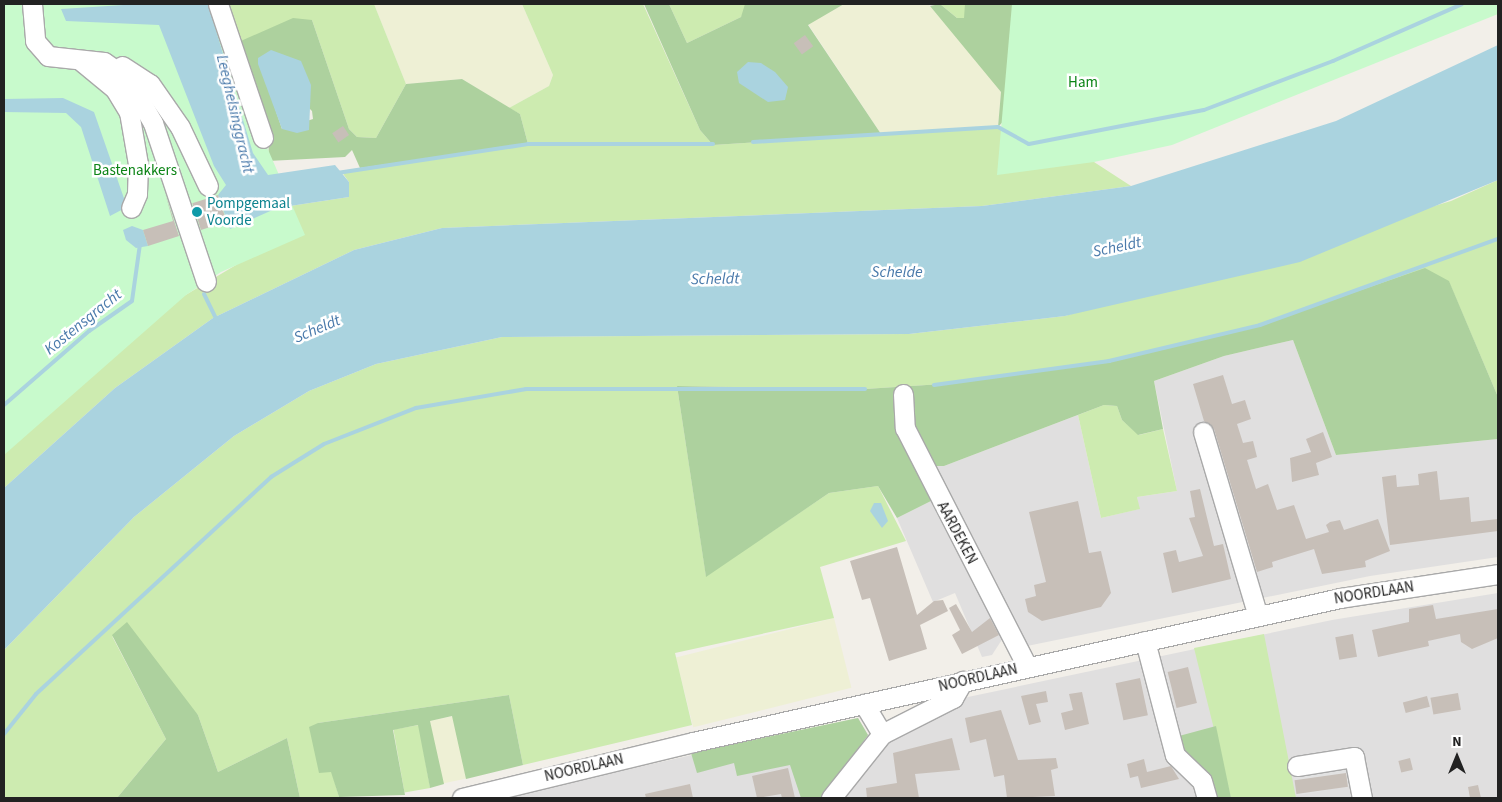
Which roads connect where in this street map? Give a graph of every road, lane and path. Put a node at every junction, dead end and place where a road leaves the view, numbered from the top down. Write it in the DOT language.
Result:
graph roads {
  1 [pos="32,4"];
  2 [pos="218,4"];
  3 [pos="81,61"];
  4 [pos="104,62"];
  5 [pos="263,138"];
  6 [pos="208,186"];
  7 [pos="131,208"];
  8 [pos="206,281"];
  9 [pos="903,394"];
  10 [pos="1202,432"];
  11 [pos="1498,574"];
  12 [pos="1258,616"];
  13 [pos="1145,641"];
  14 [pos="1027,666"];
  15 [pos="963,681"];
  16 [pos="864,704"];
  17 [pos="882,734"];
  18 [pos="1296,766"];
  19 [pos="462,798"];
  20 [pos="830,798"];
  21 [pos="1207,798"];
  22 [pos="1362,798"];
  1 -- 3 [label="street"];
  2 -- 5 [label="street"];
  3 -- 4 [label="street"];
  3 -- 7 [label="street"];
  4 -- 6 [label="street"];
  4 -- 8 [label="street"];
  9 -- 14 [label="street, AARDEKEN"];
  10 -- 12 [label="street"];
  11 -- 12 [label="street, NOORDLAAN"];
  12 -- 13 [label="street, NOORDLAAN"];
  13 -- 14 [label="street, NOORDLAAN"];
  13 -- 21 [label="street"];
  14 -- 15 [label="street, NOORDLAAN"];
  15 -- 16 [label="street, NOORDLAAN"];
  15 -- 17 [label="street"];
  16 -- 17 [label="street"];
  16 -- 19 [label="street, NOORDLAAN"];
  17 -- 20 [label="street"];
  18 -- 22 [label="street"];
}
